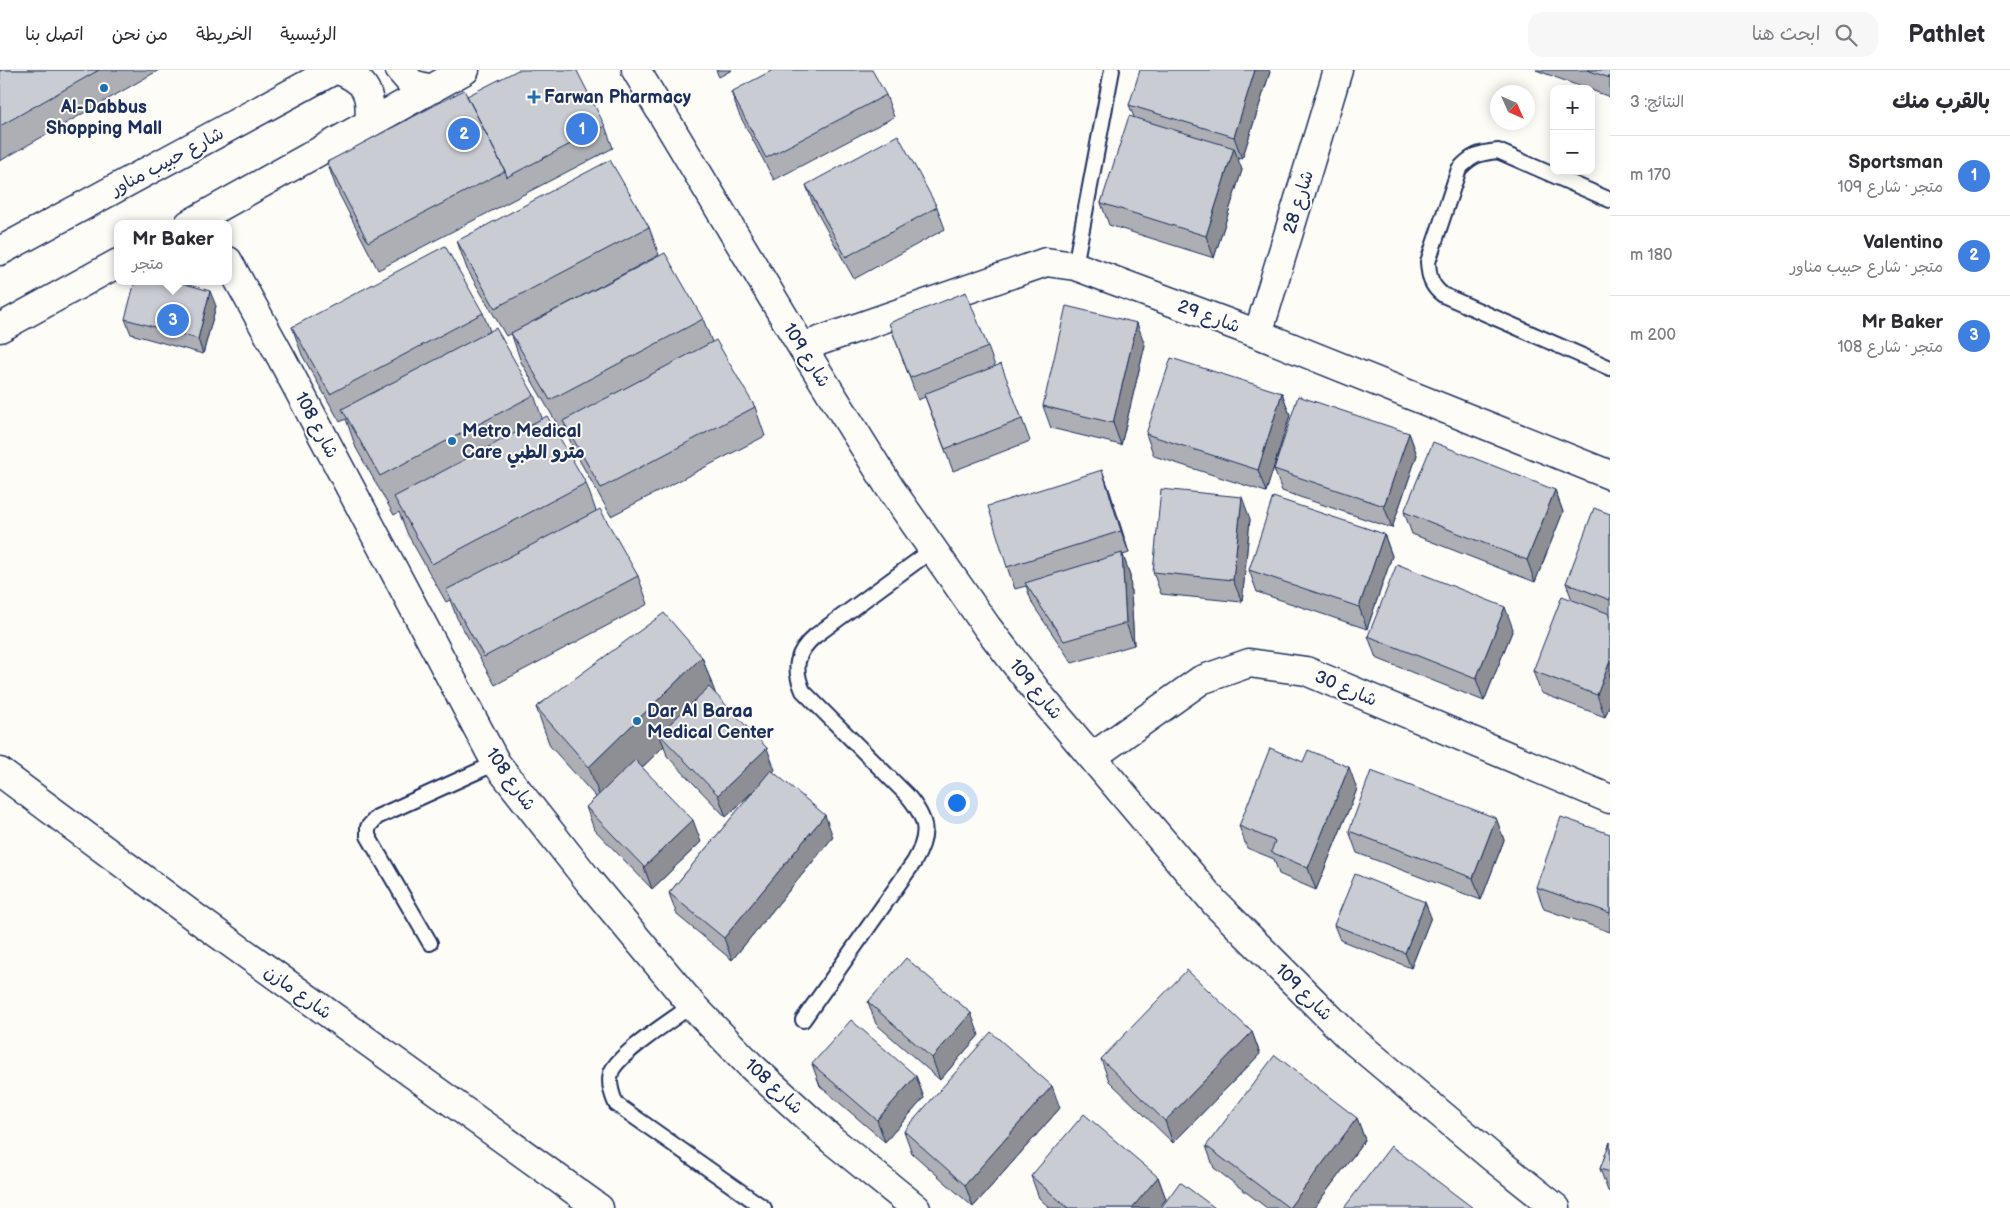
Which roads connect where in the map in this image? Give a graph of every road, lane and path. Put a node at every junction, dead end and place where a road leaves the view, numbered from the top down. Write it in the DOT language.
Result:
graph roads {
  1 [pos="336,70"];
  2 [pos="400,70"];
  3 [pos="465,70"];
  4 [pos="636,70"];
  5 [pos="1112,70"];
  6 [pos="1338,70"];
  7 [pos="432,89"];
  8 [pos="369,124"];
  9 [pos="1610,200"];
  10 [pos="202,220"];
  11 [pos="0,252"];
  12 [pos="114,265"];
  13 [pos="1076,266"];
  14 [pos="232,268"];
  15 [pos="0,328"];
  16 [pos="1258,334"];
  17 [pos="802,348"];
  18 [pos="1610,368"];
  19 [pos="1610,474"];
  20 [pos="932,550"];
  21 [pos="1092,757"];
  22 [pos="496,763"];
  23 [pos="0,772"];
  24 [pos="1610,798"];
  25 [pos="430,943"];
  26 [pos="692,1005"];
  27 [pos="803,1020"];
  28 [pos="599,1208"];
  29 [pos="764,1208"];
  30 [pos="916,1208"];
  31 [pos="1556,1208"];
  1 -- 8 [label="street"];
  1 -- 11 [label="street, شارع حبيب مناور"];
  2 -- 7 [label="street"];
  3 -- 7 [label="street"];
  4 -- 17 [label="street, شارع 109"];
  5 -- 13 [label="lane"];
  6 -- 16 [label="street, شارع 28"];
  7 -- 8 [label="street"];
  8 -- 10 [label="street"];
  9 -- 18 [label="lane"];
  12 -- 15 [label="street"];
  13 -- 16 [label="street, شارع 29"];
  13 -- 17 [label="street, شارع 29"];
  14 -- 22 [label="street, شارع 108"];
  16 -- 19 [label="street, شارع 29"];
  17 -- 20 [label="street, شارع 109"];
  20 -- 21 [label="street, شارع 109"];
  20 -- 27 [label="lane"];
  21 -- 24 [label="street, شارع 30"];
  21 -- 31 [label="street, شارع 109"];
  22 -- 25 [label="lane"];
  22 -- 26 [label="street, شارع 108"];
  23 -- 28 [label="street, شارع مازن"];
  26 -- 29 [label="lane"];
  26 -- 30 [label="street, شارع 108"];
}
